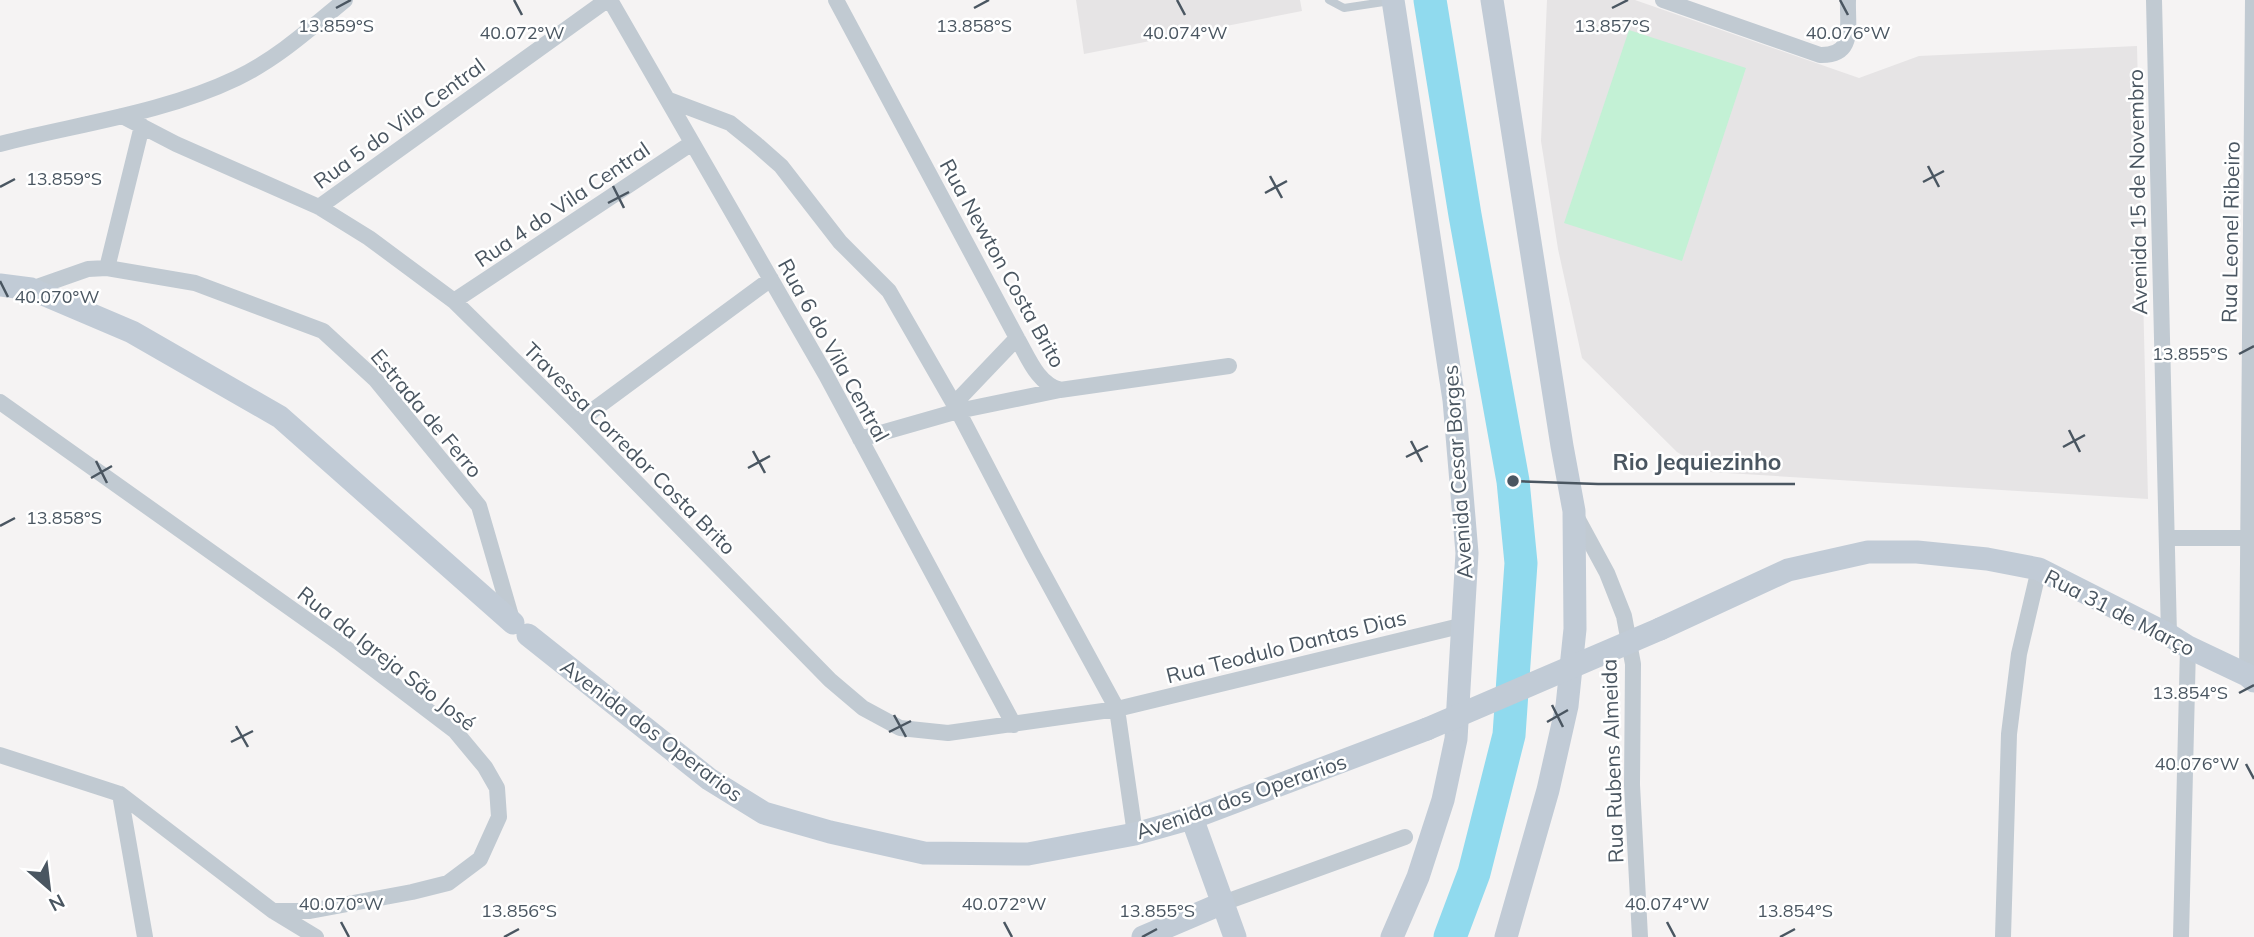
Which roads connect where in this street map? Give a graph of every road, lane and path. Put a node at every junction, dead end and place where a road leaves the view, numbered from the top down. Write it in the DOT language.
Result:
graph roads {
  1 [pos="345,0"];
  2 [pos="608,0"];
  3 [pos="836,0"];
  4 [pos="1329,0"];
  5 [pos="1393,0"];
  6 [pos="1492,0"];
  7 [pos="1663,0"];
  8 [pos="1848,0"];
  9 [pos="2154,0"];
  10 [pos="2253,0"];
  11 [pos="1366,2"];
  12 [pos="1685,3"];
  13 [pos="669,100"];
  14 [pos="122,116"];
  15 [pos="142,126"];
  16 [pos="692,143"];
  17 [pos="0,144"];
  18 [pos="319,207"];
  19 [pos="107,268"];
  20 [pos="771,279"];
  21 [pos="0,285"];
  22 [pos="31,289"];
  23 [pos="454,301"];
  24 [pos="1017,338"];
  25 [pos="1229,366"];
  26 [pos="1060,390"];
  27 [pos="0,402"];
  28 [pos="956,408"];
  29 [pos="577,422"];
  30 [pos="860,439"];
  31 [pos="1574,511"];
  32 [pos="2167,538"];
  33 [pos="2248,538"];
  34 [pos="2039,569"];
  35 [pos="1464,625"];
  36 [pos="521,629"];
  37 [pos="1660,629"];
  38 [pos="2178,641"];
  39 [pos="2250,678"];
  40 [pos="1117,709"];
  41 [pos="1014,725"];
  42 [pos="0,755"];
  43 [pos="120,794"];
  44 [pos="1192,818"];
  45 [pos="1135,834"];
  46 [pos="1405,836"];
  47 [pos="1223,903"];
  48 [pos="273,911"];
  49 [pos="145,937"];
  50 [pos="316,937"];
  51 [pos="1143,937"];
  52 [pos="1234,937"];
  53 [pos="1392,937"];
  54 [pos="1506,937"];
  55 [pos="1640,937"];
  56 [pos="2003,937"];
  57 [pos="2181,937"];
  1 -- 14 [label="street"];
  2 -- 13 [label="street, Rua 6 do Vila Central"];
  2 -- 18 [label="street, Rua 5 do Vila Central"];
  3 -- 24 [label="street, Rua Newton Costa Brito"];
  4 -- 11 [label="lane"];
  5 -- 11 [label="lane"];
  5 -- 35 [label="street, Avenida Cesar Borges"];
  6 -- 31 [label="street"];
  7 -- 12 [label="street"];
  8 -- 12 [label="street"];
  9 -- 32 [label="street, Avenida 15 de Novembro"];
  10 -- 33 [label="street, Rua Leonel Ribeiro"];
  13 -- 16 [label="street, Rua 6 do Vila Central"];
  13 -- 28 [label="street"];
  14 -- 15 [label="street, Travessa Corredor Costa Brito"];
  14 -- 17 [label="street"];
  15 -- 18 [label="street, Travessa Corredor Costa Brito"];
  15 -- 19 [label="street"];
  16 -- 20 [label="street, Rua 6 do Vila Central"];
  16 -- 23 [label="street, Rua 4 do Vila Central"];
  18 -- 23 [label="street, Travessa Corredor Costa Brito"];
  19 -- 22 [label="street, Estrada de Ferro"];
  19 -- 36 [label="street, Estrada de Ferro"];
  20 -- 29 [label="street"];
  20 -- 30 [label="street, Rua 6 do Vila Central"];
  21 -- 22 [label="street, Avenida dos Operarios"];
  22 -- 36 [label="street, Avenida dos Operarios"];
  23 -- 29 [label="street, Travessa Corredor Costa Brito"];
  24 -- 26 [label="street, Rua Newton Costa Brito"];
  24 -- 28 [label="street"];
  25 -- 26 [label="street, Rua Newton Costa Brito"];
  26 -- 28 [label="street"];
  27 -- 48 [label="street, Rua da Igreja São José"];
  28 -- 30 [label="street"];
  28 -- 40 [label="street"];
  29 -- 41 [label="street, Travessa Corredor Costa Brito"];
  30 -- 41 [label="street, Rua 6 do Vila Central"];
  31 -- 54 [label="street"];
  31 -- 55 [label="street, Rua Rubens Almeida"];
  32 -- 33 [label="street"];
  32 -- 38 [label="street, Avenida 15 de Novembro"];
  33 -- 39 [label="street, Rua Leonel Ribeiro"];
  34 -- 37 [label="street, Rua 31 de Março"];
  34 -- 38 [label="street, Rua 31 de Março"];
  34 -- 56 [label="street"];
  35 -- 40 [label="street, Rua Teodulo Dantas Dias"];
  35 -- 53 [label="street, Avenida Cesar Borges"];
  36 -- 45 [label="street, Avenida dos Operarios"];
  37 -- 44 [label="street, Avenida dos Operarios, bridge"];
  38 -- 39 [label="street, Rua 31 de Março"];
  38 -- 57 [label="street, Avenida 15 de Novembro"];
  40 -- 41 [label="street, Travessa Corredor Costa Brito"];
  40 -- 45 [label="street"];
  42 -- 43 [label="street"];
  43 -- 48 [label="street"];
  43 -- 49 [label="street"];
  44 -- 45 [label="street, Avenida dos Operarios"];
  44 -- 47 [label="street"];
  46 -- 47 [label="street"];
  47 -- 51 [label="street"];
  47 -- 52 [label="street"];
  48 -- 50 [label="street"];
}
